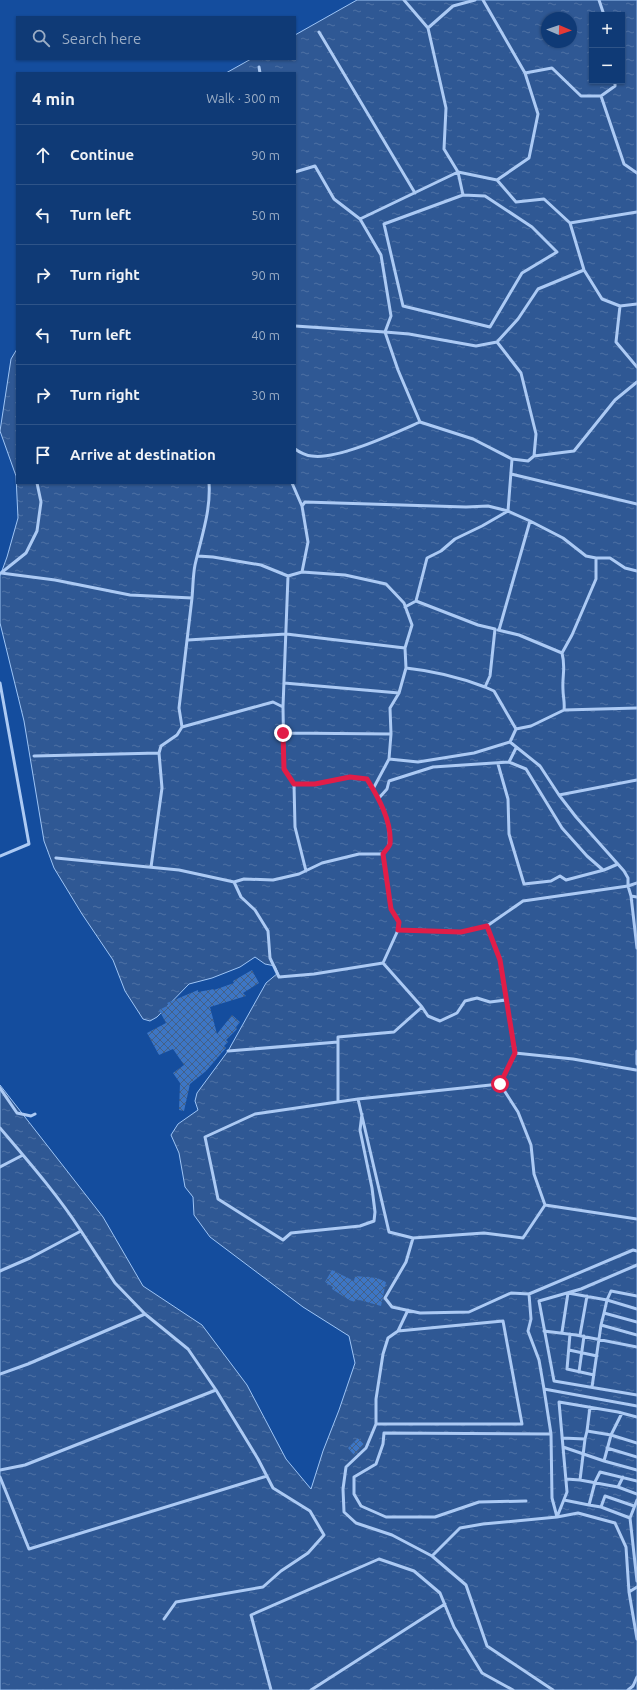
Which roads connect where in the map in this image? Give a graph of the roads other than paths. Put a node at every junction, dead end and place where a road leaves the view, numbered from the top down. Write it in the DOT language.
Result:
graph roads {
  1 [pos="404,0"];
  2 [pos="475,0"];
  3 [pos="483,0"];
  4 [pos="599,0"];
  5 [pos="603,12"];
  6 [pos="428,28"];
  7 [pos="319,32"];
  8 [pos="259,67"];
  9 [pos="260,72"];
  10 [pos="525,73"];
  11 [pos="615,84"];
  12 [pos="601,96"];
  13 [pos="296,172"];
  14 [pos="458,172"];
  15 [pos="637,173"];
  16 [pos="497,180"];
  17 [pos="415,193"];
  18 [pos="463,195"];
  19 [pos="637,212"];
  20 [pos="360,219"];
  21 [pos="570,223"];
  22 [pos="584,270"];
  23 [pos="637,304"];
  24 [pos="620,306"];
  25 [pos="296,326"];
  26 [pos="385,332"];
  27 [pos="497,342"];
  28 [pos="637,367"];
  29 [pos="637,382"];
  30 [pos="420,422"];
  31 [pos="296,449"];
  32 [pos="534,456"];
  33 [pos="512,459"];
  34 [pos="511,474"];
  35 [pos="37,484"];
  36 [pos="208,484"];
  37 [pos="292,484"];
  38 [pos="637,504"];
  39 [pos="302,506"];
  40 [pos="508,511"];
  41 [pos="530,521"];
  42 [pos="198,556"];
  43 [pos="596,558"];
  44 [pos="637,571"];
  45 [pos="302,572"];
  46 [pos="288,576"];
  47 [pos="192,598"];
  48 [pos="416,601"];
  49 [pos="405,607"];
  50 [pos="494,629"];
  51 [pos="499,630"];
  52 [pos="286,634"];
  53 [pos="188,640"];
  54 [pos="405,648"];
  55 [pos="562,653"];
  56 [pos="406,668"];
  57 [pos="0,683"];
  58 [pos="284,683"];
  59 [pos="485,687"];
  60 [pos="399,693"];
  61 [pos="283,706"];
  62 [pos="637,708"];
  63 [pos="564,710"];
  64 [pos="182,727"];
  65 [pos="516,729"];
  66 [pos="283,733"];
  67 [pos="391,734"];
  68 [pos="510,742"];
  69 [pos="516,748"];
  70 [pos="158,753"];
  71 [pos="34,756"];
  72 [pos="389,759"];
  73 [pos="510,762"];
  74 [pos="498,764"];
  75 [pos="637,780"];
  76 [pos="294,784"];
  77 [pos="373,789"];
  78 [pos="559,795"];
  79 [pos="379,798"];
  80 [pos="383,854"];
  81 [pos="0,856"];
  82 [pos="56,858"];
  83 [pos="618,864"];
  84 [pos="151,867"];
  85 [pos="604,870"];
  86 [pos="306,871"];
  87 [pos="234,882"];
  88 [pos="637,883"];
  89 [pos="628,886"];
  90 [pos="631,896"];
  91 [pos="637,897"];
  92 [pos="487,926"];
  93 [pos="398,930"];
  94 [pos="637,948"];
  95 [pos="383,963"];
  96 [pos="506,1000"];
  97 [pos="422,1007"];
  98 [pos="338,1042"];
  99 [pos="228,1051"];
  100 [pos="637,1051"];
  101 [pos="515,1053"];
  102 [pos="637,1064"];
  103 [pos="637,1070"];
  104 [pos="500,1084"];
  105 [pos="0,1088"];
  106 [pos="358,1099"];
  107 [pos="338,1102"];
  108 [pos="35,1114"];
  109 [pos="362,1114"];
  110 [pos="0,1128"];
  111 [pos="23,1155"];
  112 [pos="0,1167"];
  113 [pos="544,1205"];
  114 [pos="637,1219"];
  115 [pos="81,1231"];
  116 [pos="413,1238"];
  117 [pos="637,1251"];
  118 [pos="637,1265"];
  119 [pos="0,1271"];
  120 [pos="568,1293"];
  121 [pos="529,1294"];
  122 [pos="587,1296"];
  123 [pos="637,1296"];
  124 [pos="606,1300"];
  125 [pos="637,1309"];
  126 [pos="408,1310"];
  127 [pos="604,1313"];
  128 [pos="145,1314"];
  129 [pos="637,1322"];
  130 [pos="601,1325"];
  131 [pos="544,1330"];
  132 [pos="398,1331"];
  133 [pos="562,1332"];
  134 [pos="570,1334"];
  135 [pos="580,1335"];
  136 [pos="637,1335"];
  137 [pos="584,1336"];
  138 [pos="600,1340"];
  139 [pos="637,1348"];
  140 [pos="568,1350"];
  141 [pos="582,1353"];
  142 [pos="597,1356"];
  143 [pos="579,1372"];
  144 [pos="0,1374"];
  145 [pos="594,1375"];
  146 [pos="592,1387"];
  147 [pos="544,1389"];
  148 [pos="216,1390"];
  149 [pos="637,1395"];
  150 [pos="637,1406"];
  151 [pos="590,1407"];
  152 [pos="622,1413"];
  153 [pos="637,1417"];
  154 [pos="376,1424"];
  155 [pos="587,1431"];
  156 [pos="551,1434"];
  157 [pos="611,1435"];
  158 [pos="562,1438"];
  159 [pos="585,1439"];
  160 [pos="637,1443"];
  161 [pos="563,1447"];
  162 [pos="607,1448"];
  163 [pos="584,1454"];
  164 [pos="637,1457"];
  165 [pos="604,1461"];
  166 [pos="0,1470"];
  167 [pos="637,1470"];
  168 [pos="267,1476"];
  169 [pos="0,1477"];
  170 [pos="623,1477"];
  171 [pos="566,1479"];
  172 [pos="580,1480"];
  173 [pos="637,1480"];
  174 [pos="595,1482"];
  175 [pos="618,1487"];
  176 [pos="637,1494"];
  177 [pos="564,1500"];
  178 [pos="637,1500"];
  179 [pos="526,1501"];
  180 [pos="589,1505"];
  181 [pos="634,1506"];
  182 [pos="600,1507"];
  183 [pos="557,1517"];
  184 [pos="630,1518"];
  185 [pos="432,1556"];
  186 [pos="637,1581"];
  187 [pos="637,1588"];
  188 [pos="629,1592"];
  189 [pos="445,1604"];
  190 [pos="164,1619"];
  191 [pos="637,1639"];
  192 [pos="637,1677"];
  193 [pos="271,1690"];
  194 [pos="311,1690"];
  195 [pos="513,1690"];
  196 [pos="552,1690"];
  197 [pos="628,1690"];
  1 -- 6 [label="lane"];
  2 -- 6 [label="lane"];
  3 -- 10 [label="lane"];
  4 -- 5 [label="lane"];
  6 -- 14 [label="lane"];
  7 -- 17 [label="lane"];
  8 -- 9 [label="lane"];
  10 -- 12 [label="lane"];
  10 -- 16 [label="lane"];
  11 -- 12 [label="lane"];
  12 -- 15 [label="lane"];
  13 -- 20 [label="lane"];
  14 -- 16 [label="lane"];
  14 -- 17 [label="lane"];
  14 -- 18 [label="lane"];
  16 -- 21 [label="lane"];
  17 -- 20 [label="lane"];
  18 -- 18 [label="lane"];
  19 -- 21 [label="lane"];
  20 -- 26 [label="lane"];
  21 -- 22 [label="lane"];
  22 -- 24 [label="lane"];
  22 -- 27 [label="lane"];
  23 -- 24 [label="lane"];
  24 -- 28 [label="lane"];
  25 -- 26 [label="lane"];
  26 -- 27 [label="lane"];
  26 -- 30 [label="lane"];
  27 -- 32 [label="lane"];
  29 -- 32 [label="lane"];
  30 -- 31 [label="lane"];
  30 -- 33 [label="lane"];
  32 -- 33 [label="lane"];
  33 -- 34 [label="lane"];
  34 -- 38 [label="lane"];
  34 -- 40 [label="lane"];
  35 -- 47 [label="lane"];
  36 -- 42 [label="lane"];
  37 -- 39 [label="lane"];
  39 -- 40 [label="lane"];
  39 -- 45 [label="lane"];
  40 -- 41 [label="lane"];
  40 -- 48 [label="lane"];
  41 -- 43 [label="lane"];
  41 -- 51 [label="lane"];
  42 -- 46 [label="lane"];
  42 -- 47 [label="lane"];
  43 -- 44 [label="lane"];
  43 -- 55 [label="lane"];
  45 -- 46 [label="lane"];
  45 -- 49 [label="lane"];
  46 -- 52 [label="lane"];
  47 -- 53 [label="lane"];
  48 -- 49 [label="lane"];
  48 -- 50 [label="lane"];
  49 -- 54 [label="lane"];
  50 -- 51 [label="lane"];
  50 -- 59 [label="lane"];
  51 -- 55 [label="lane"];
  52 -- 53 [label="lane"];
  52 -- 54 [label="lane"];
  52 -- 58 [label="lane"];
  53 -- 64 [label="lane"];
  54 -- 56 [label="lane"];
  55 -- 63 [label="lane"];
  56 -- 59 [label="lane"];
  56 -- 60 [label="lane"];
  57 -- 81 [label="lane"];
  58 -- 60 [label="lane"];
  58 -- 61 [label="lane"];
  59 -- 65 [label="lane"];
  60 -- 67 [label="lane"];
  61 -- 64 [label="lane"];
  61 -- 66 [label="lane"];
  62 -- 63 [label="lane"];
  63 -- 65 [label="lane"];
  64 -- 70 [label="lane"];
  65 -- 68 [label="lane"];
  66 -- 67 [label="lane"];
  66 -- 76 [label="lane"];
  67 -- 72 [label="lane"];
  68 -- 69 [label="lane"];
  68 -- 72 [label="lane"];
  69 -- 73 [label="lane"];
  69 -- 78 [label="lane"];
  70 -- 71 [label="lane"];
  70 -- 84 [label="lane"];
  72 -- 77 [label="lane"];
  73 -- 74 [label="lane"];
  73 -- 85 [label="lane"];
  74 -- 79 [label="lane"];
  74 -- 85 [label="lane"];
  75 -- 78 [label="lane"];
  76 -- 77 [label="lane"];
  76 -- 86 [label="lane"];
  77 -- 79 [label="lane"];
  78 -- 83 [label="lane"];
  79 -- 80 [label="lane"];
  80 -- 86 [label="lane"];
  80 -- 93 [label="lane"];
  82 -- 84 [label="lane"];
  83 -- 85 [label="lane"];
  83 -- 89 [label="lane"];
  84 -- 87 [label="lane"];
  86 -- 87 [label="lane"];
  87 -- 95 [label="lane"];
  88 -- 89 [label="lane"];
  89 -- 90 [label="lane"];
  89 -- 92 [label="lane"];
  90 -- 91 [label="lane"];
  90 -- 94 [label="lane"];
  92 -- 93 [label="lane"];
  92 -- 96 [label="lane"];
  93 -- 95 [label="lane"];
  95 -- 97 [label="lane"];
  96 -- 97 [label="lane"];
  96 -- 101 [label="lane"];
  97 -- 98 [label="lane"];
  98 -- 99 [label="lane"];
  98 -- 107 [label="lane"];
  100 -- 102 [label="lane"];
  101 -- 103 [label="lane"];
  101 -- 104 [label="lane"];
  102 -- 103 [label="lane"];
  104 -- 106 [label="lane"];
  104 -- 113 [label="lane"];
  105 -- 108 [label="lane"];
  106 -- 107 [label="lane"];
  106 -- 109 [label="lane"];
  107 -- 109 [label="lane"];
  109 -- 116 [label="lane"];
  110 -- 111 [label="lane"];
  111 -- 112 [label="lane"];
  111 -- 115 [label="lane"];
  113 -- 114 [label="lane"];
  113 -- 116 [label="lane"];
  115 -- 119 [label="lane"];
  115 -- 128 [label="lane"];
  116 -- 126 [label="lane"];
  117 -- 121 [label="lane"];
  118 -- 120 [label="lane"];
  120 -- 122 [label="lane"];
  120 -- 131 [label="lane"];
  120 -- 133 [label="lane"];
  121 -- 126 [label="lane"];
  121 -- 147 [label="lane"];
  122 -- 124 [label="lane"];
  122 -- 135 [label="lane"];
  123 -- 124 [label="lane"];
  124 -- 125 [label="lane"];
  124 -- 127 [label="lane"];
  126 -- 132 [label="lane"];
  127 -- 129 [label="lane"];
  127 -- 130 [label="lane"];
  128 -- 144 [label="lane"];
  128 -- 148 [label="lane"];
  130 -- 136 [label="lane"];
  130 -- 138 [label="lane"];
  131 -- 133 [label="lane"];
  131 -- 146 [label="lane"];
  132 -- 154 [label="lane"];
  132 -- 154 [label="lane"];
  133 -- 134 [label="lane"];
  134 -- 135 [label="lane"];
  134 -- 140 [label="lane"];
  135 -- 137 [label="lane"];
  137 -- 138 [label="lane"];
  137 -- 141 [label="lane"];
  138 -- 139 [label="lane"];
  138 -- 142 [label="lane"];
  140 -- 141 [label="lane"];
  140 -- 143 [label="lane"];
  141 -- 142 [label="lane"];
  141 -- 143 [label="lane"];
  142 -- 145 [label="lane"];
  143 -- 145 [label="lane"];
  145 -- 146 [label="lane"];
  146 -- 149 [label="lane"];
  147 -- 150 [label="lane"];
  147 -- 156 [label="lane"];
  148 -- 166 [label="lane"];
  148 -- 168 [label="lane"];
  151 -- 152 [label="lane"];
  151 -- 155 [label="lane"];
  151 -- 158 [label="lane"];
  152 -- 153 [label="lane"];
  152 -- 157 [label="lane"];
  154 -- 185 [label="lane"];
  155 -- 157 [label="lane"];
  155 -- 159 [label="lane"];
  156 -- 179 [label="lane"];
  156 -- 183 [label="lane"];
  157 -- 160 [label="lane"];
  157 -- 162 [label="lane"];
  158 -- 159 [label="lane"];
  158 -- 161 [label="lane"];
  159 -- 163 [label="lane"];
  161 -- 163 [label="lane"];
  161 -- 171 [label="lane"];
  162 -- 164 [label="lane"];
  162 -- 165 [label="lane"];
  163 -- 165 [label="lane"];
  163 -- 172 [label="lane"];
  165 -- 167 [label="lane"];
  168 -- 169 [label="lane"];
  168 -- 190 [label="lane"];
  170 -- 173 [label="lane"];
  170 -- 174 [label="lane"];
  170 -- 175 [label="lane"];
  171 -- 172 [label="lane"];
  171 -- 177 [label="lane"];
  172 -- 174 [label="lane"];
  174 -- 175 [label="lane"];
  174 -- 180 [label="lane"];
  175 -- 176 [label="lane"];
  177 -- 180 [label="lane"];
  177 -- 183 [label="lane"];
  178 -- 181 [label="lane"];
  180 -- 182 [label="lane"];
  181 -- 182 [label="lane"];
  181 -- 184 [label="lane"];
  182 -- 184 [label="lane"];
  183 -- 185 [label="lane"];
  183 -- 188 [label="lane"];
  184 -- 186 [label="lane"];
  185 -- 196 [label="lane"];
  187 -- 188 [label="lane"];
  188 -- 191 [label="lane"];
  189 -- 193 [label="lane"];
  189 -- 194 [label="lane"];
  189 -- 195 [label="lane"];
  192 -- 197 [label="lane"];
}
